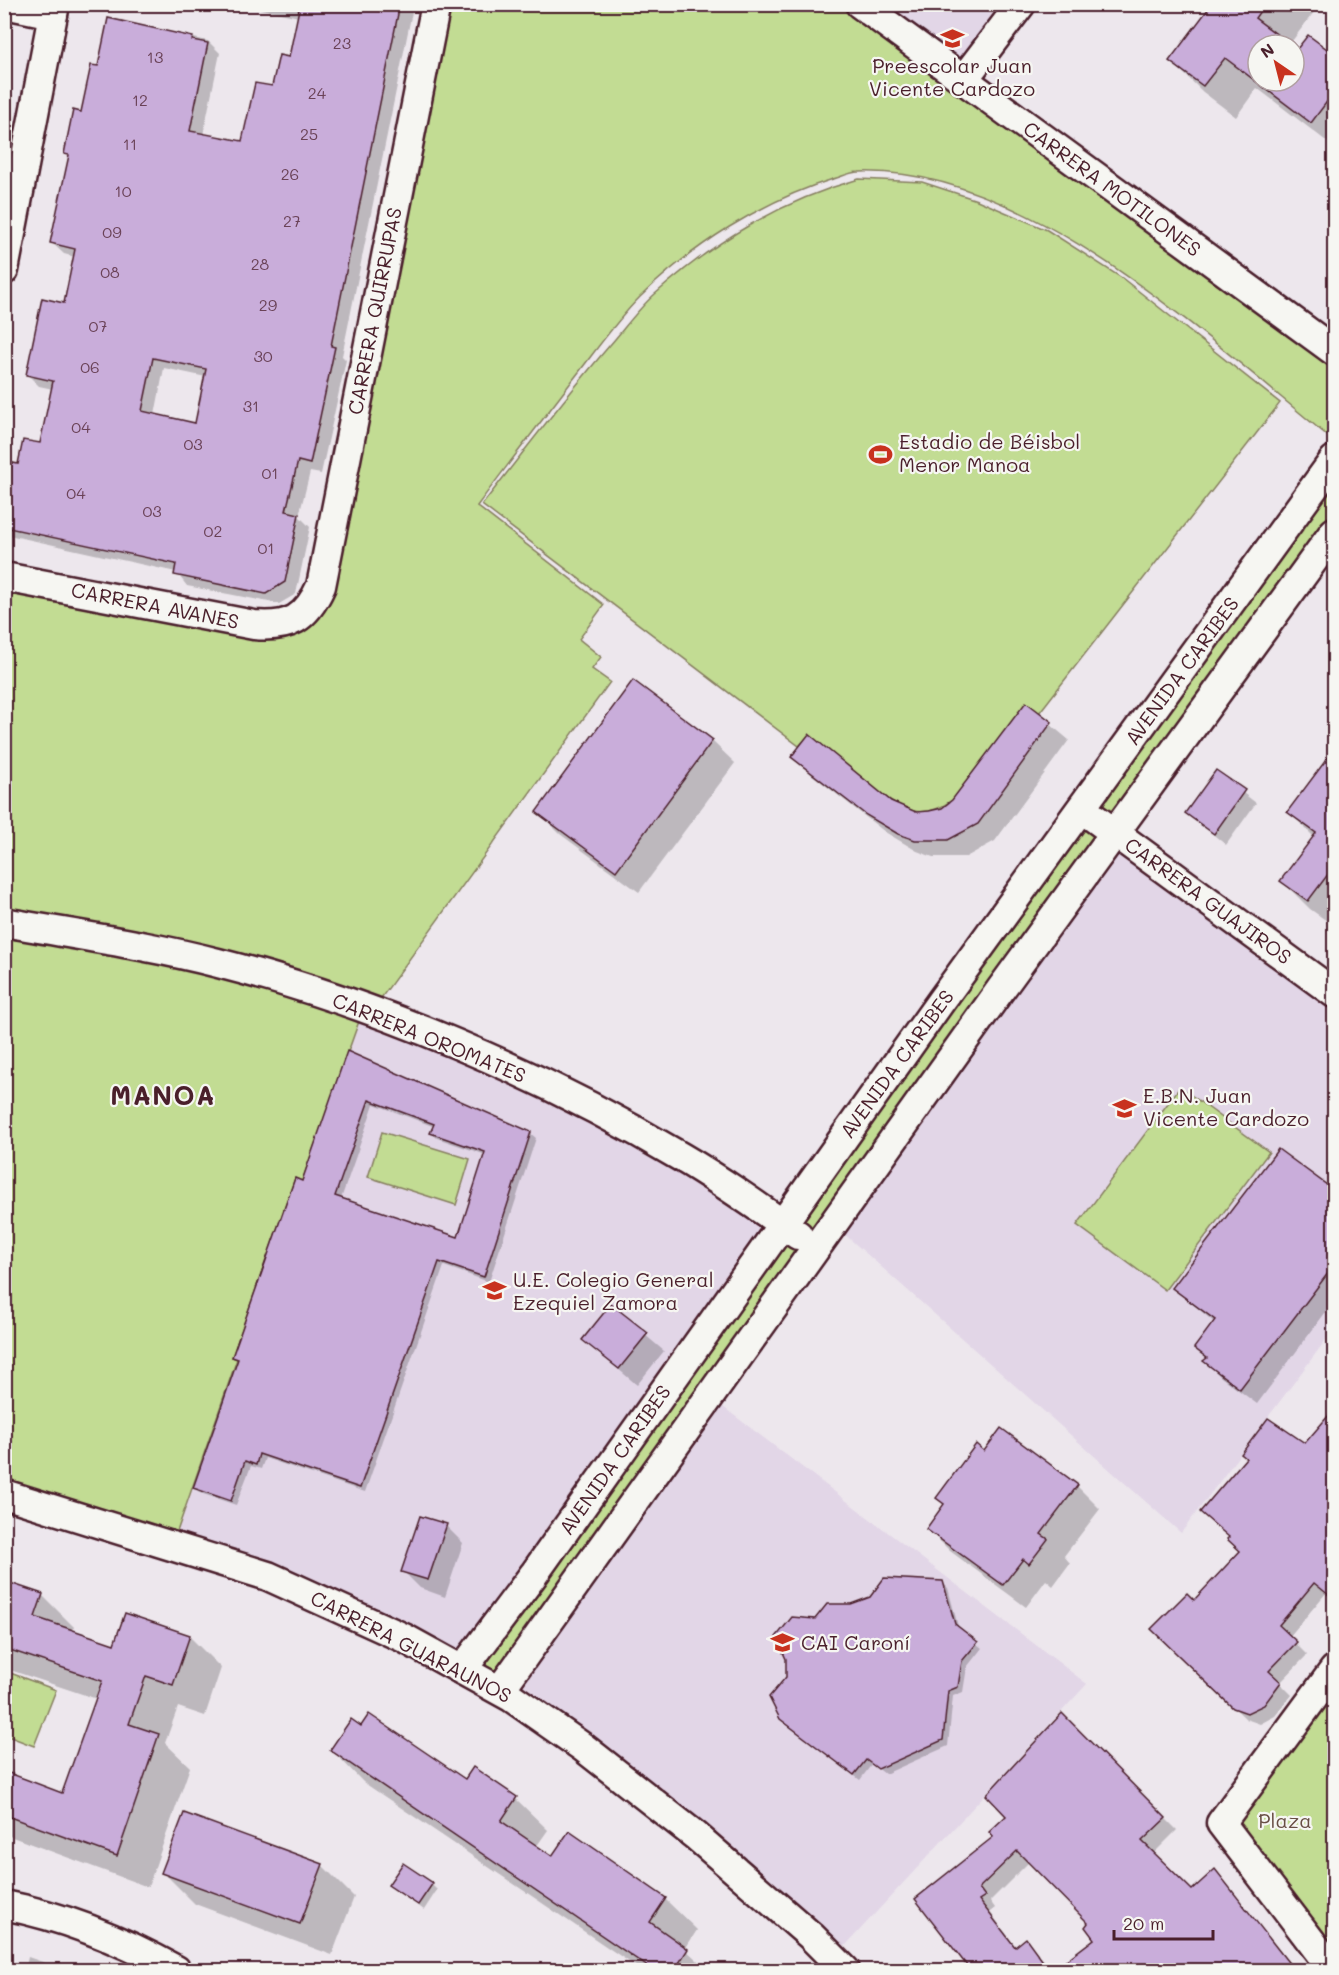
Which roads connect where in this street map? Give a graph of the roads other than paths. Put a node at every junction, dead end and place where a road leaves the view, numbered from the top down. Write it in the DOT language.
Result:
graph roads {
  1 [pos="5,4"];
  2 [pos="436,4"];
  3 [pos="860,4"];
  4 [pos="1021,4"];
  5 [pos="54,9"];
  6 [pos="963,80"];
  7 [pos="4,270"];
  8 [pos="1335,351"];
  9 [pos="1335,460"];
  10 [pos="1335,532"];
  11 [pos="4,577"];
  12 [pos="304,614"];
  13 [pos="1082,808"];
  14 [pos="1115,833"];
  15 [pos="4,922"];
  16 [pos="1335,993"];
  17 [pos="783,1224"];
  18 [pos="816,1247"];
  19 [pos="4,1494"];
  20 [pos="462,1670"];
  21 [pos="1335,1670"];
  22 [pos="500,1690"];
  23 [pos="4,1905"];
  24 [pos="176,1971"];
  25 [pos="845,1971"];
  26 [pos="1333,1971"];
  1 -- 5 [label="street"];
  2 -- 12 [label="street, CARRERA QUIRRUPAS"];
  3 -- 6 [label="street, CARRERA MOTILONES"];
  4 -- 6 [label="street"];
  5 -- 7 [label="street"];
  6 -- 8 [label="street, CARRERA MOTILONES"];
  9 -- 13 [label="street, AVENIDA CARIBES"];
  10 -- 14 [label="street, AVENIDA CARIBES"];
  11 -- 12 [label="street, CARRERA AVANES"];
  13 -- 14 [label="street, CARRERA GUAJIROS"];
  13 -- 17 [label="street, AVENIDA CARIBES"];
  14 -- 16 [label="street, CARRERA GUAJIROS"];
  14 -- 18 [label="street, AVENIDA CARIBES"];
  15 -- 17 [label="street, CARRERA OROMATES"];
  17 -- 18 [label="street, CARRERA OROMATES"];
  17 -- 20 [label="street, AVENIDA CARIBES"];
  18 -- 22 [label="street, AVENIDA CARIBES"];
  19 -- 20 [label="street, CARRERA GUARAUNOS"];
  20 -- 22 [label="street, CARRERA GUARAUNOS"];
  21 -- 26 [label="street"];
  22 -- 25 [label="street, CARRERA GUARAUNOS"];
  23 -- 24 [label="street"];
}
